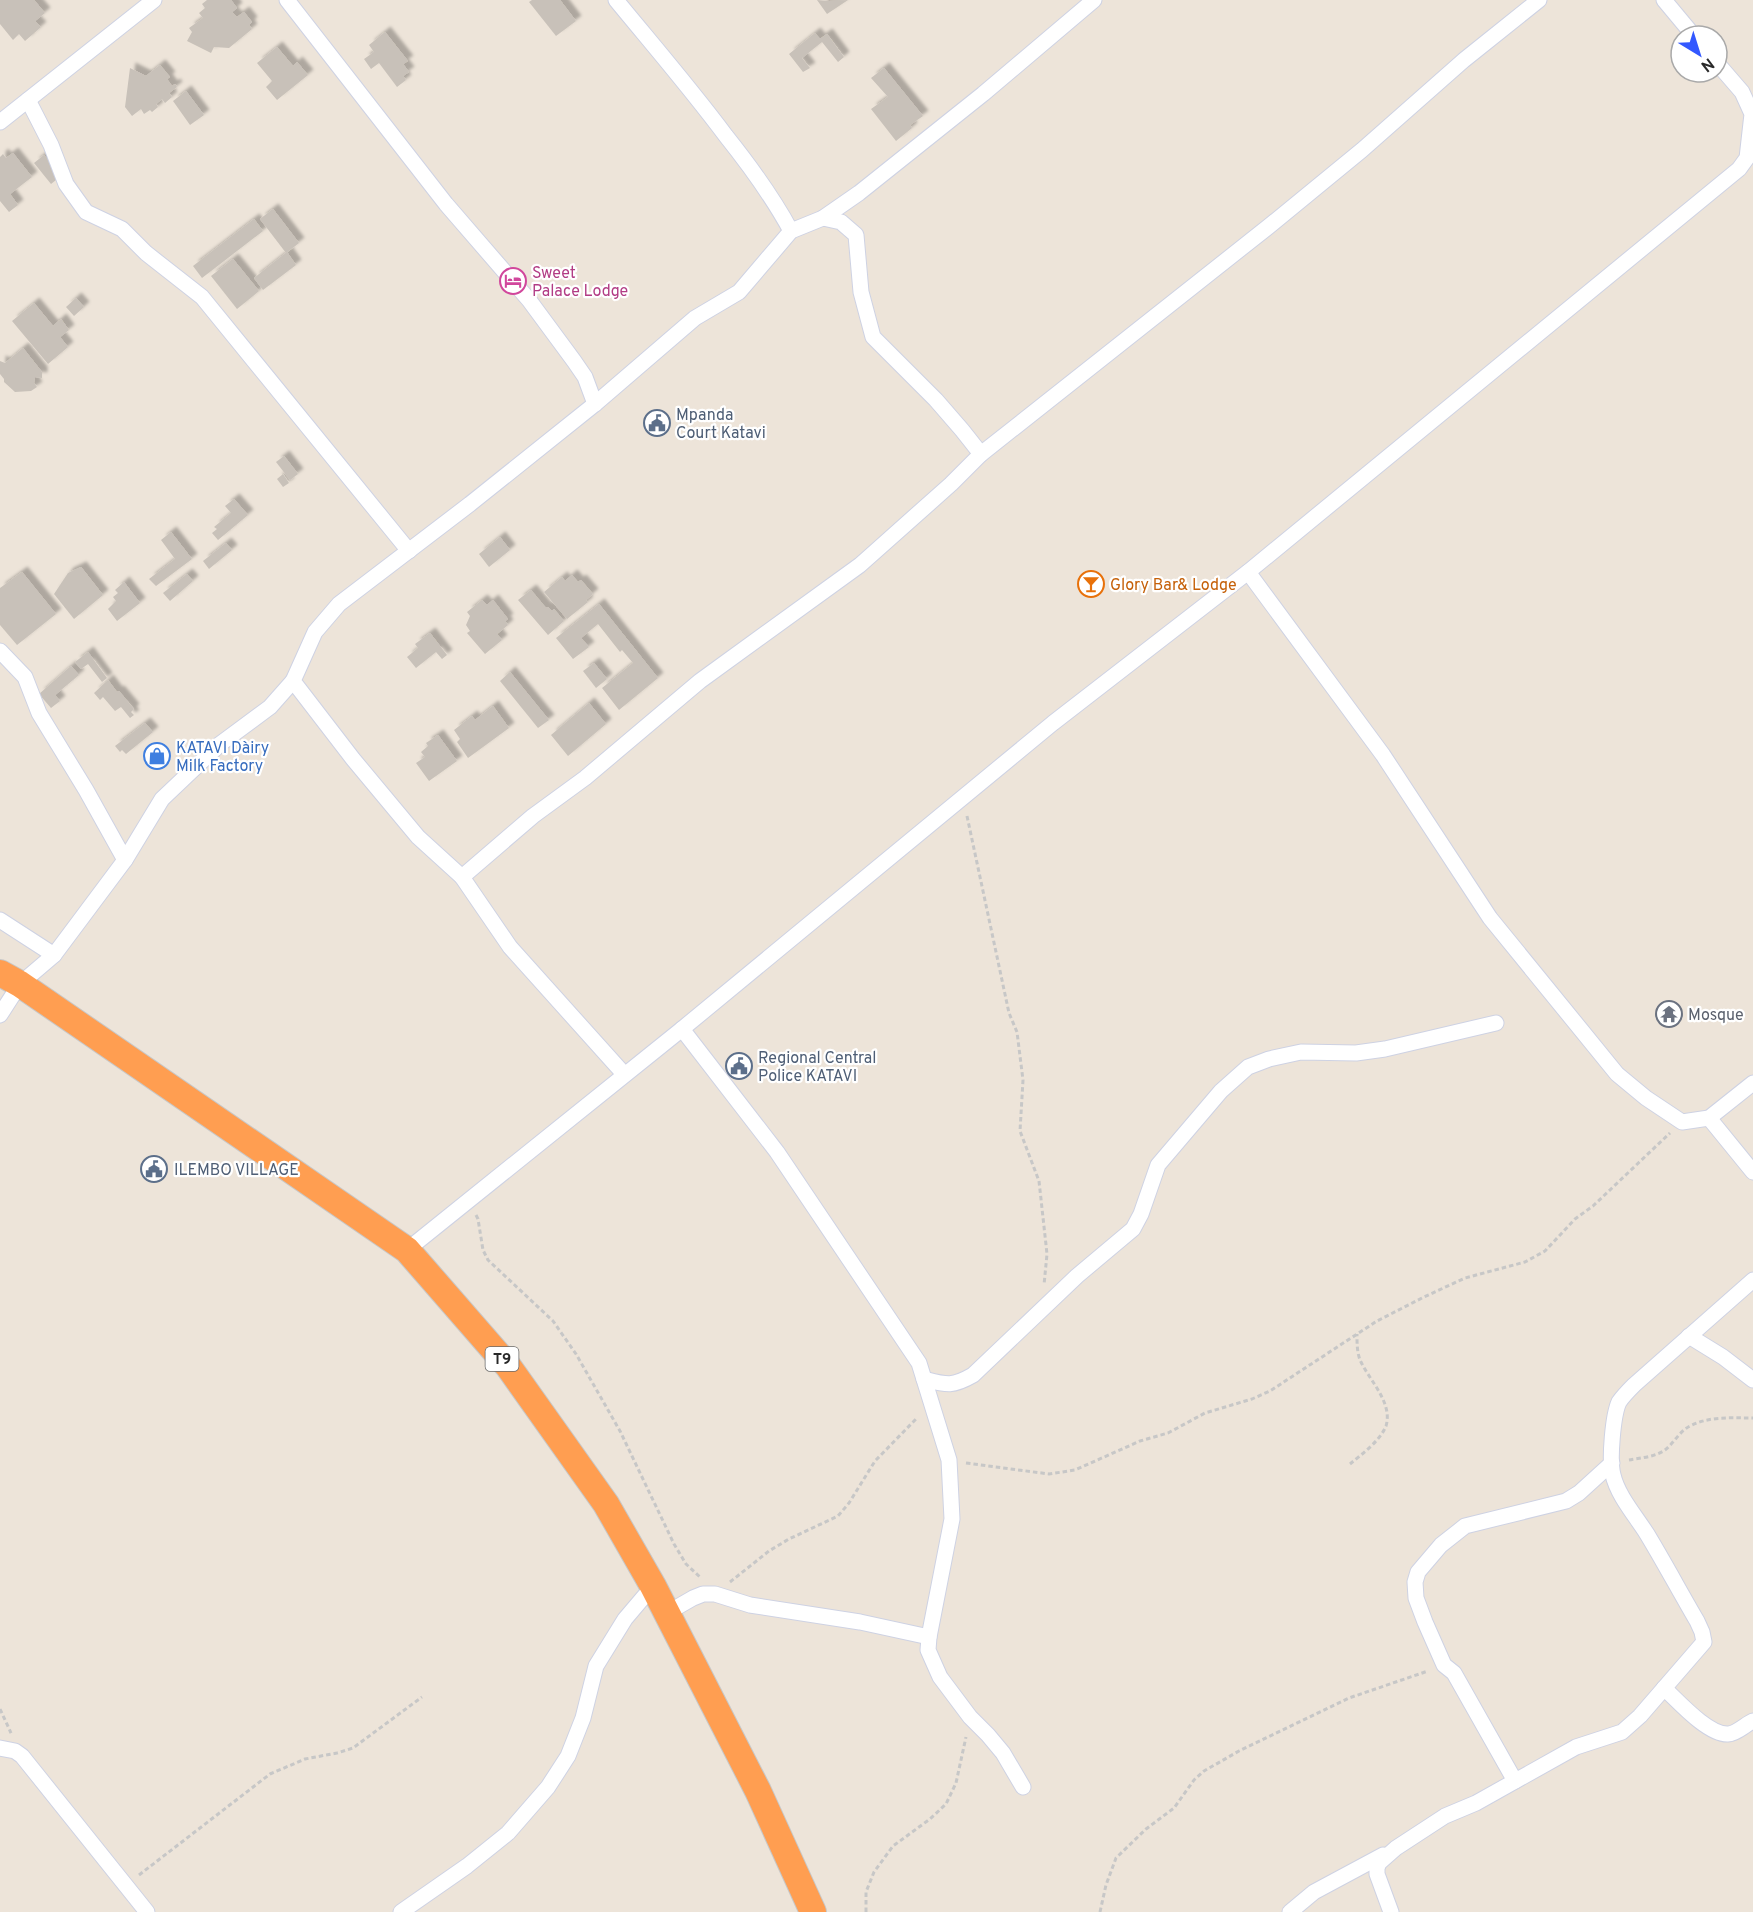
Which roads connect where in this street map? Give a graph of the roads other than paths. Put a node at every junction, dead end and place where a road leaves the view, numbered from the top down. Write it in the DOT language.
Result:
graph roads {
  1 [pos="154,0"];
  2 [pos="286,0"];
  3 [pos="616,0"];
  4 [pos="1094,0"];
  5 [pos="1539,0"];
  6 [pos="1664,0"];
  7 [pos="136,5"];
  8 [pos="1684,24"];
  9 [pos="1729,77"];
  10 [pos="28,100"];
  11 [pos="1753,114"];
  12 [pos="0,122"];
  13 [pos="1750,163"];
  14 [pos="823,218"];
  15 [pos="791,231"];
  16 [pos="595,404"];
  17 [pos="981,454"];
  18 [pos="409,551"];
  19 [pos="1248,572"];
  20 [pos="0,651"];
  21 [pos="293,681"];
  22 [pos="125,860"];
  23 [pos="462,877"];
  24 [pos="0,920"];
  25 [pos="54,955"];
  26 [pos="10,979"];
  27 [pos="0,1014"];
  28 [pos="1496,1023"];
  29 [pos="682,1029"];
  30 [pos="624,1074"];
  31 [pos="1753,1083"];
  32 [pos="1709,1118"];
  33 [pos="1753,1172"];
  34 [pos="406,1250"];
  35 [pos="1753,1280"];
  36 [pos="1689,1336"];
  37 [pos="924,1379"];
  38 [pos="1753,1380"];
  39 [pos="1612,1463"];
  40 [pos="653,1586"];
  41 [pos="667,1613"];
  42 [pos="929,1637"];
  43 [pos="1664,1688"];
  44 [pos="1753,1720"];
  45 [pos="0,1748"];
  46 [pos="1515,1781"];
  47 [pos="1023,1787"];
  48 [pos="1396,1848"];
  49 [pos="420,1907"];
  50 [pos="147,1912"];
  51 [pos="401,1912"];
  52 [pos="813,1912"];
  53 [pos="1290,1912"];
  54 [pos="1391,1912"];
  1 -- 7 [label="street"];
  2 -- 16 [label="street"];
  3 -- 15 [label="street"];
  4 -- 14 [label="street"];
  5 -- 17 [label="street"];
  6 -- 8 [label="street"];
  7 -- 10 [label="street"];
  9 -- 11 [label="street"];
  10 -- 12 [label="street"];
  10 -- 18 [label="street"];
  11 -- 13 [label="street"];
  13 -- 19 [label="street"];
  14 -- 15 [label="street"];
  14 -- 17 [label="street"];
  15 -- 16 [label="street"];
  16 -- 18 [label="street"];
  17 -- 23 [label="street"];
  18 -- 21 [label="street"];
  19 -- 29 [label="street"];
  19 -- 32 [label="street"];
  20 -- 22 [label="street"];
  21 -- 22 [label="street"];
  21 -- 23 [label="street"];
  22 -- 25 [label="street"];
  23 -- 30 [label="street"];
  24 -- 25 [label="street"];
  25 -- 26 [label="street"];
  26 -- 27 [label="street"];
  26 -- 34 [label="highway, T9"];
  28 -- 37 [label="street"];
  29 -- 30 [label="street"];
  29 -- 37 [label="street"];
  30 -- 34 [label="street"];
  31 -- 32 [label="street"];
  32 -- 33 [label="street"];
  34 -- 40 [label="highway, T9"];
  35 -- 36 [label="street"];
  36 -- 38 [label="street"];
  36 -- 39 [label="street"];
  37 -- 42 [label="street"];
  39 -- 43 [label="street"];
  39 -- 46 [label="street"];
  40 -- 41 [label="highway, T9"];
  40 -- 49 [label="street"];
  41 -- 42 [label="street"];
  41 -- 52 [label="highway, T9"];
  42 -- 47 [label="street"];
  43 -- 44 [label="street"];
  43 -- 46 [label="street"];
  45 -- 50 [label="street"];
  46 -- 48 [label="street"];
  48 -- 53 [label="street"];
  48 -- 54 [label="street"];
  49 -- 51 [label="street"];
}
